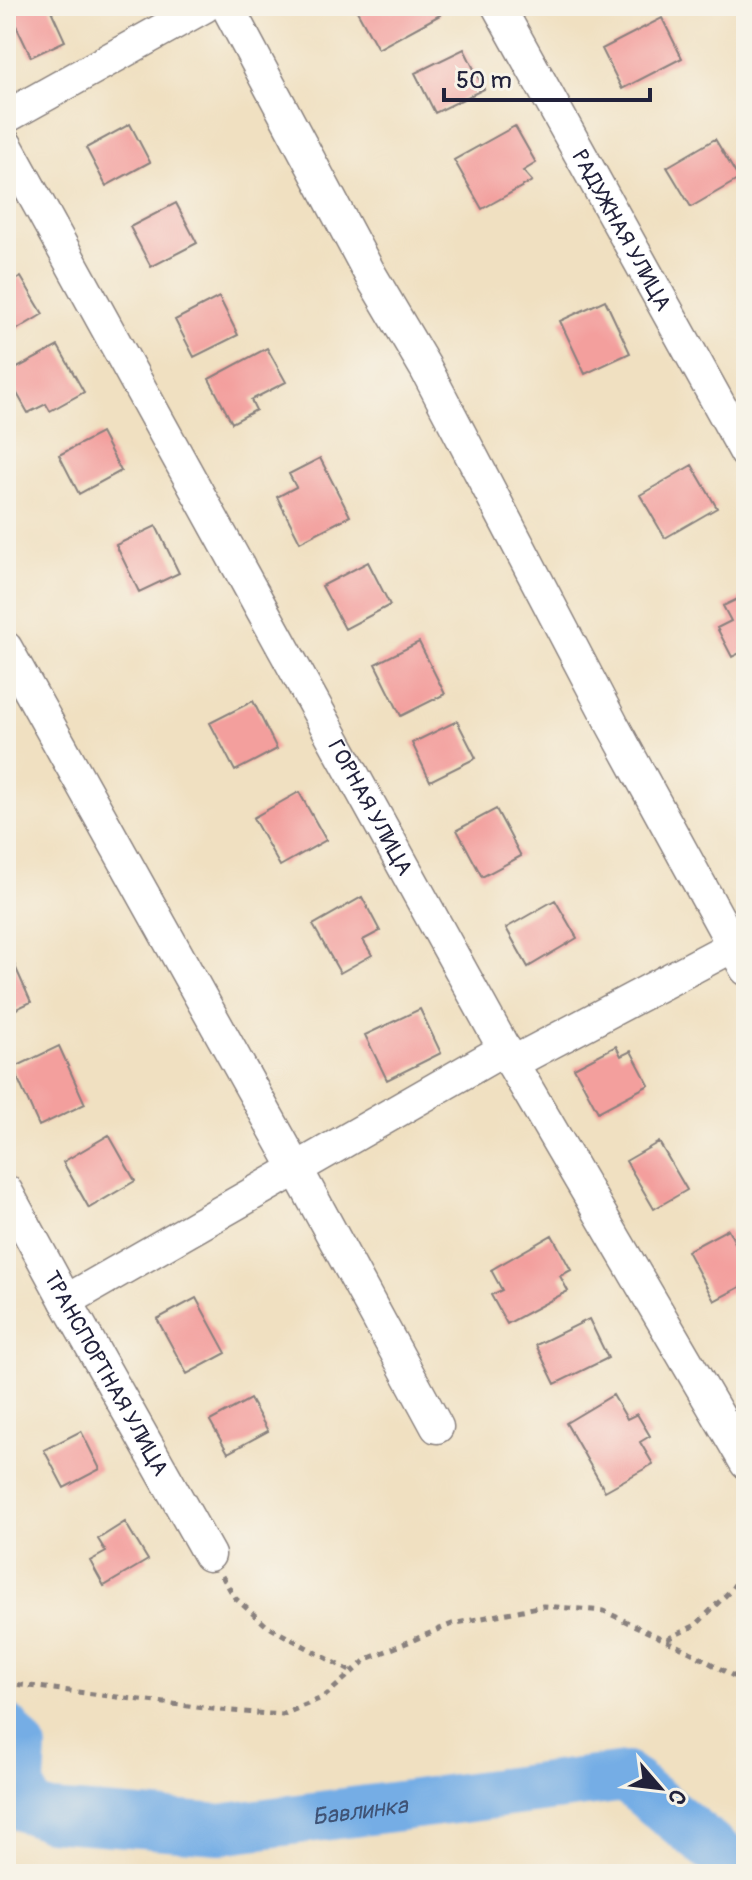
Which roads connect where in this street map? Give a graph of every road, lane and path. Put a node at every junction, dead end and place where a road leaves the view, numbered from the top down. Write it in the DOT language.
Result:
graph roads {
  1 [pos="205,6"];
  2 [pos="227,6"];
  3 [pos="498,6"];
  4 [pos="6,117"];
  5 [pos="6,145"];
  6 [pos="746,453"];
  7 [pos="6,648"];
  8 [pos="742,951"];
  9 [pos="508,1056"];
  10 [pos="296,1168"];
  11 [pos="6,1191"];
  12 [pos="66,1301"];
  13 [pos="437,1427"];
  14 [pos="746,1463"];
  15 [pos="209,1555"];
  16 [pos="746,1568"];
  17 [pos="666,1640"];
  18 [pos="352,1672"];
  19 [pos="6,1683"];
  20 [pos="746,1683"];
  1 -- 4 [label="street"];
  2 -- 8 [label="street"];
  3 -- 6 [label="street, РАДУЖНАЯ УЛИЦА"];
  5 -- 9 [label="street, ГОРНАЯ УЛИЦА"];
  7 -- 10 [label="street"];
  8 -- 9 [label="street"];
  9 -- 10 [label="street"];
  9 -- 14 [label="street, ГОРНАЯ УЛИЦА"];
  10 -- 12 [label="street"];
  10 -- 13 [label="street"];
  11 -- 12 [label="street, ТРАНСПОРТНАЯ УЛИЦА"];
  12 -- 15 [label="street, ТРАНСПОРТНАЯ УЛИЦА"];
  15 -- 18 [label="path"];
  16 -- 17 [label="path"];
  17 -- 18 [label="path"];
  17 -- 20 [label="path"];
  18 -- 19 [label="path"];
}
